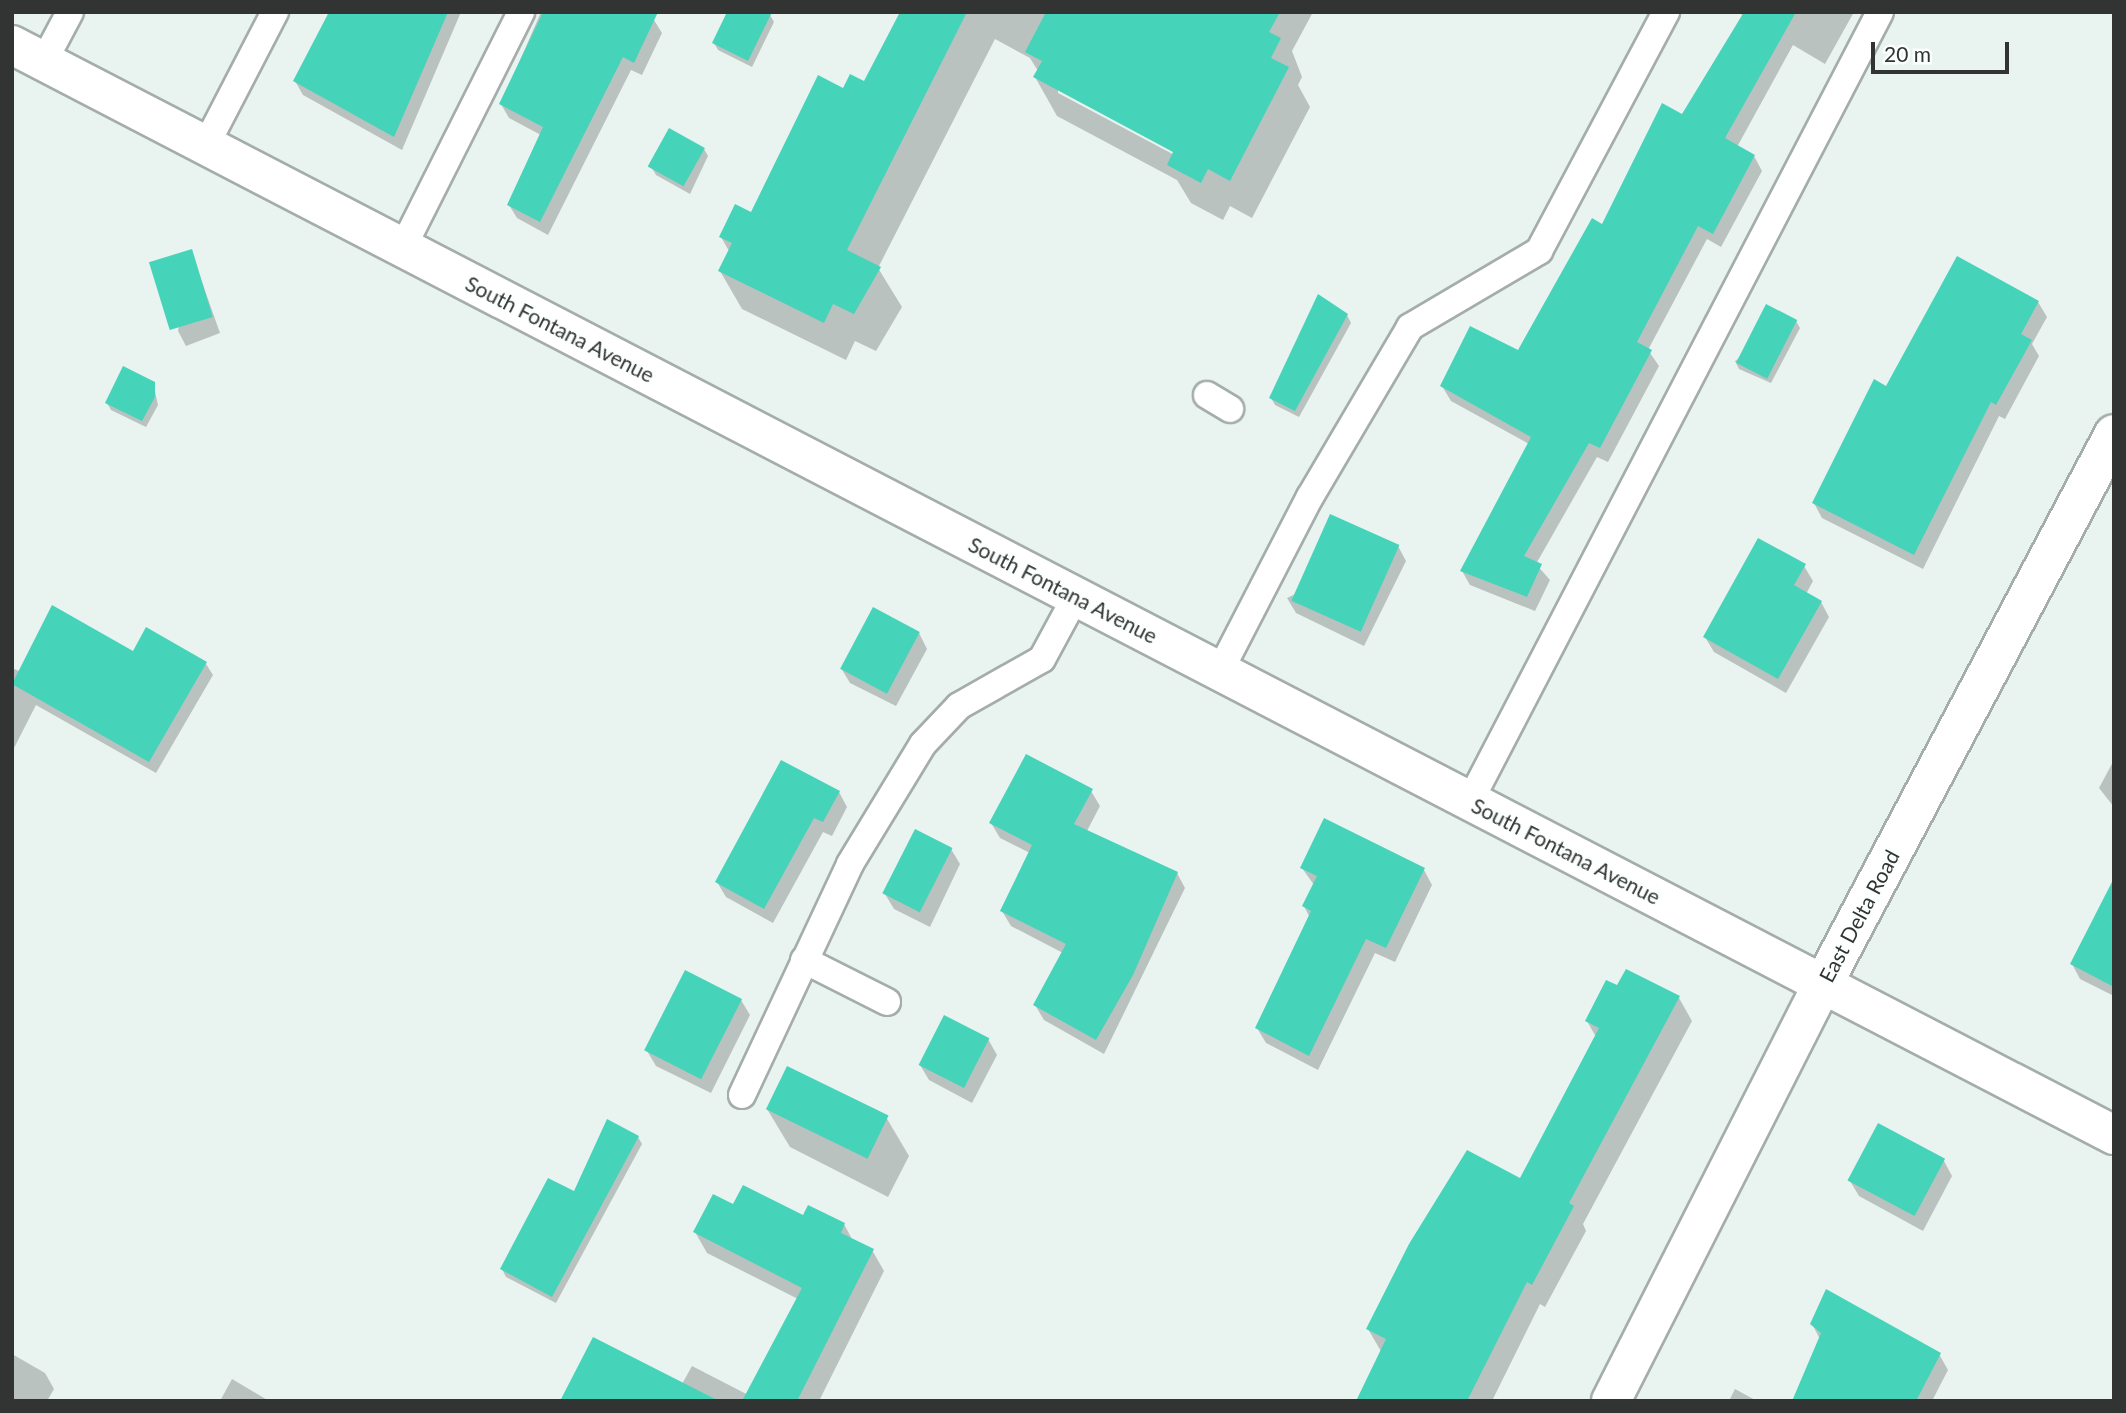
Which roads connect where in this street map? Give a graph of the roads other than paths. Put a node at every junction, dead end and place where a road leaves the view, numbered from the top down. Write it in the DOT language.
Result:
graph roads {
  1 [pos="70,12"];
  2 [pos="275,12"];
  3 [pos="521,12"];
  4 [pos="1666,12"];
  5 [pos="1880,12"];
  6 [pos="28,53"];
  7 [pos="206,145"];
  8 [pos="403,247"];
  9 [pos="1207,396"];
  10 [pos="1230,409"];
  11 [pos="2114,434"];
  12 [pos="1076,596"];
  13 [pos="1220,671"];
  14 [pos="1470,801"];
  15 [pos="804,960"];
  16 [pos="1823,984"];
  17 [pos="887,1002"];
  18 [pos="742,1095"];
  19 [pos="2114,1135"];
  20 [pos="1611,1401"];
  1 -- 6 [label="lane"];
  2 -- 7 [label="lane"];
  3 -- 8 [label="lane"];
  4 -- 13 [label="lane"];
  5 -- 14 [label="lane"];
  6 -- 7 [label="street, South Fontana Avenue"];
  7 -- 8 [label="street, South Fontana Avenue"];
  8 -- 12 [label="street, South Fontana Avenue"];
  9 -- 10 [label="lane"];
  11 -- 16 [label="street, East Delta Road"];
  12 -- 13 [label="street, South Fontana Avenue"];
  12 -- 15 [label="lane"];
  13 -- 14 [label="street, South Fontana Avenue"];
  14 -- 16 [label="street, South Fontana Avenue"];
  15 -- 17 [label="lane"];
  15 -- 18 [label="lane"];
  16 -- 19 [label="street, South Fontana Avenue"];
  16 -- 20 [label="street, East Delta Road"];
}
